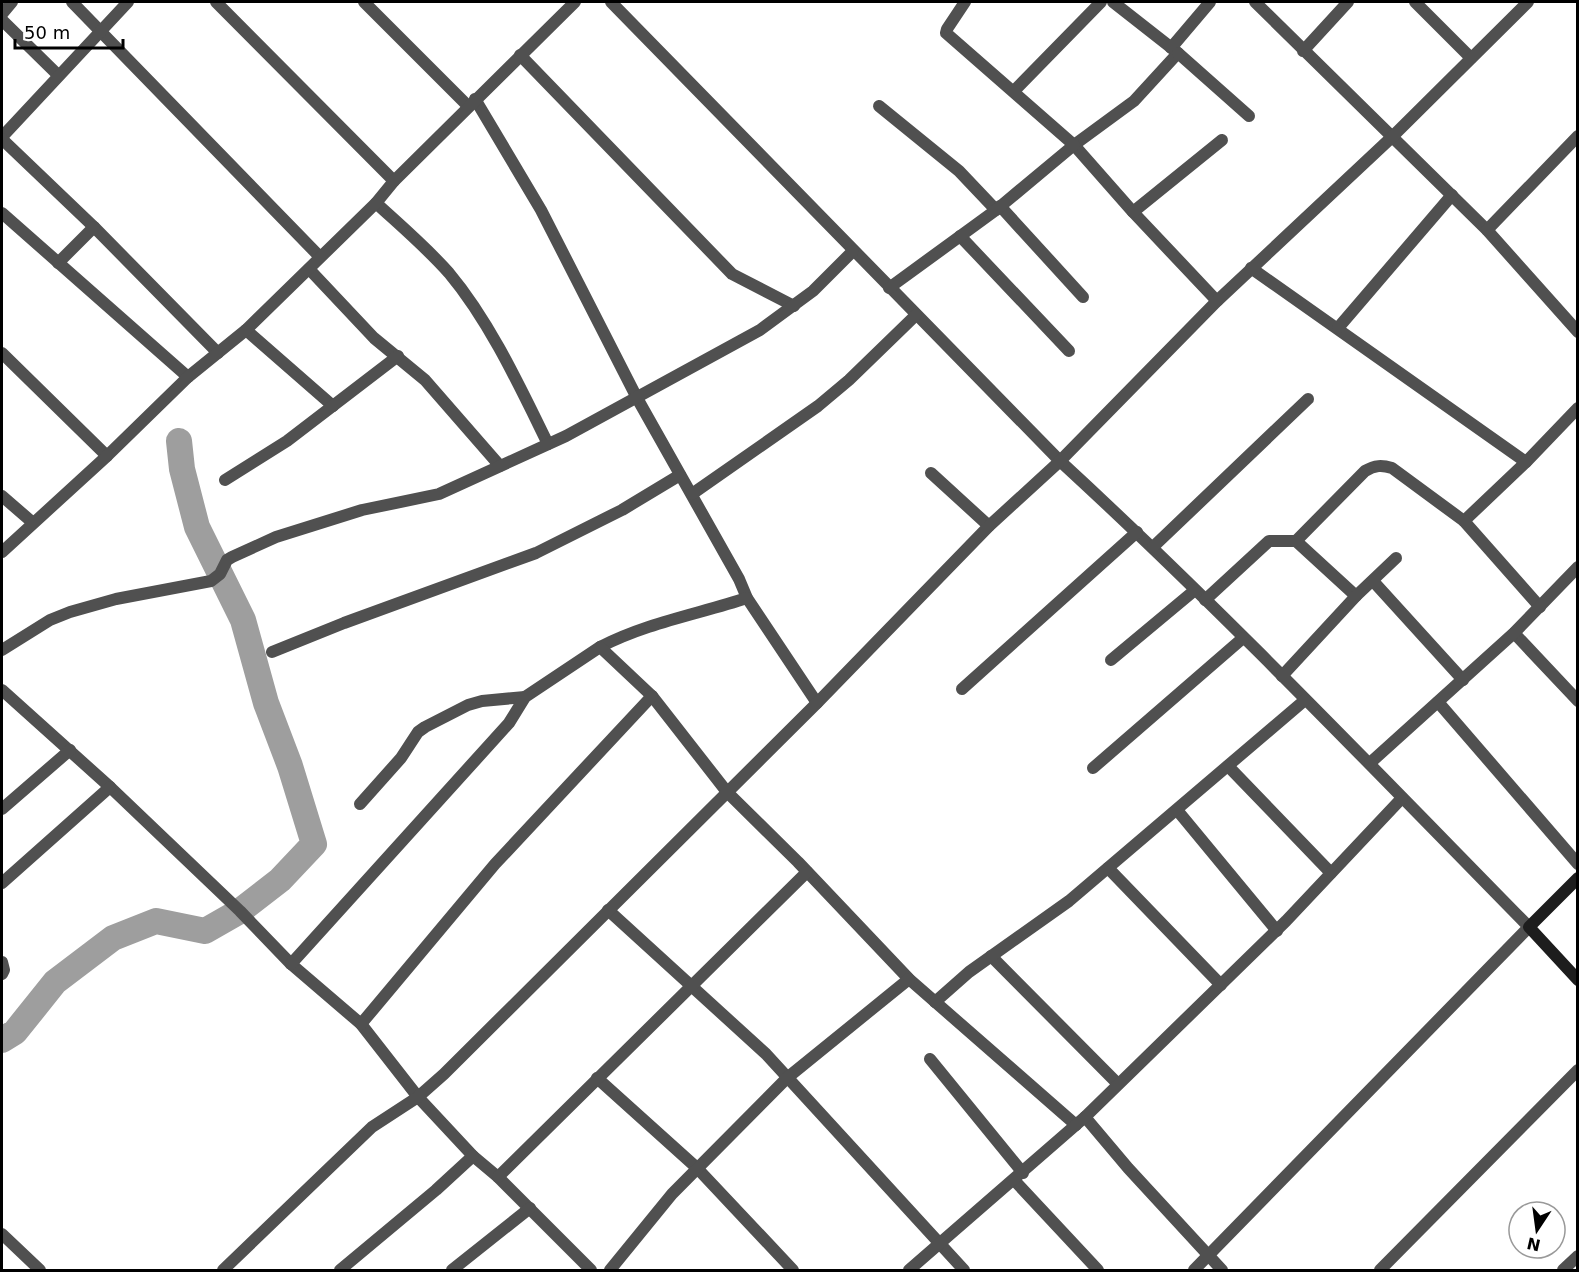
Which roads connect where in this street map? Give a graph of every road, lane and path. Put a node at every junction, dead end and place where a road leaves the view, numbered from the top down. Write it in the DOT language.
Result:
graph roads {
  1 [pos="12,2"];
  2 [pos="72,2"];
  3 [pos="128,2"];
  4 [pos="216,2"];
  5 [pos="364,2"];
  6 [pos="575,2"];
  7 [pos="611,2"];
  8 [pos="965,2"];
  9 [pos="1101,2"];
  10 [pos="1113,2"];
  11 [pos="1210,2"];
  12 [pos="1255,2"];
  13 [pos="1348,2"];
  14 [pos="1415,2"];
  15 [pos="1528,2"];
  16 [pos="2,14"];
  17 [pos="2,20"];
  18 [pos="99,30"];
  19 [pos="1175,51"];
  20 [pos="1303,51"];
  21 [pos="520,55"];
  22 [pos="1471,58"];
  23 [pos="58,75"];
  24 [pos="1014,91"];
  25 [pos="471,102"];
  26 [pos="879,106"];
  27 [pos="1250,116"];
  28 [pos="1578,136"];
  29 [pos="1392,137"];
  30 [pos="2,138"];
  31 [pos="1222,140"];
  32 [pos="1074,145"];
  33 [pos="394,181"];
  34 [pos="1452,195"];
  35 [pos="376,203"];
  36 [pos="998,208"];
  37 [pos="1133,212"];
  38 [pos="2,213"];
  39 [pos="94,227"];
  40 [pos="1487,230"];
  41 [pos="960,236"];
  42 [pos="853,251"];
  43 [pos="320,257"];
  44 [pos="58,263"];
  45 [pos="1251,268"];
  46 [pos="309,269"];
  47 [pos="889,288"];
  48 [pos="1083,297"];
  49 [pos="1218,301"];
  50 [pos="794,306"];
  51 [pos="1578,312"];
  52 [pos="916,315"];
  53 [pos="1568,322"];
  54 [pos="1338,328"];
  55 [pos="246,330"];
  56 [pos="1578,332"];
  57 [pos="1070,351"];
  58 [pos="2,353"];
  59 [pos="218,353"];
  60 [pos="398,356"];
  61 [pos="188,377"];
  62 [pos="637,398"];
  63 [pos="1308,399"];
  64 [pos="333,406"];
  65 [pos="1578,408"];
  66 [pos="548,444"];
  67 [pos="107,456"];
  68 [pos="1060,461"];
  69 [pos="1527,462"];
  70 [pos="500,466"];
  71 [pos="931,473"];
  72 [pos="680,475"];
  73 [pos="225,480"];
  74 [pos="692,494"];
  75 [pos="2,496"];
  76 [pos="1464,521"];
  77 [pos="32,522"];
  78 [pos="989,526"];
  79 [pos="1137,532"];
  80 [pos="1296,541"];
  81 [pos="1153,548"];
  82 [pos="2,552"];
  83 [pos="1395,558"];
  84 [pos="1578,567"];
  85 [pos="1373,581"];
  86 [pos="1195,590"];
  87 [pos="1356,596"];
  88 [pos="747,598"];
  89 [pos="1205,600"];
  90 [pos="1540,607"];
  91 [pos="1514,633"];
  92 [pos="1243,638"];
  93 [pos="600,647"];
  94 [pos="2,650"];
  95 [pos="272,652"];
  96 [pos="1111,660"];
  97 [pos="1282,676"];
  98 [pos="1463,680"];
  99 [pos="962,689"];
  100 [pos="2,690"];
  101 [pos="652,696"];
  102 [pos="525,697"];
  103 [pos="1305,700"];
  104 [pos="1578,701"];
  105 [pos="1438,702"];
  106 [pos="817,703"];
  107 [pos="70,750"];
  108 [pos="1370,763"];
  109 [pos="1228,766"];
  110 [pos="1093,768"];
  111 [pos="110,787"];
  112 [pos="727,792"];
  113 [pos="1402,798"];
  114 [pos="360,804"];
  115 [pos="2,809"];
  116 [pos="1178,810"];
  117 [pos="1578,864"];
  118 [pos="1108,868"];
  119 [pos="807,872"];
  120 [pos="1331,873"];
  121 [pos="1578,878"];
  122 [pos="2,883"];
  123 [pos="608,910"];
  124 [pos="1529,927"];
  125 [pos="1277,931"];
  126 [pos="991,956"];
  127 [pos="2,962"];
  128 [pos="291,964"];
  129 [pos="2,974"];
  130 [pos="909,979"];
  131 [pos="1578,980"];
  132 [pos="691,986"];
  133 [pos="1221,986"];
  134 [pos="935,1002"];
  135 [pos="360,1024"];
  136 [pos="930,1059"];
  137 [pos="1578,1070"];
  138 [pos="597,1078"];
  139 [pos="787,1078"];
  140 [pos="1118,1084"];
  141 [pos="418,1097"];
  142 [pos="1081,1121"];
  143 [pos="473,1156"];
  144 [pos="697,1168"];
  145 [pos="498,1177"];
  146 [pos="1019,1177"];
  147 [pos="530,1208"];
  148 [pos="2,1234"];
  149 [pos="939,1245"];
  150 [pos="1578,1256"];
  151 [pos="1209,1257"];
  152 [pos="40,1270"];
  153 [pos="223,1270"];
  154 [pos="340,1270"];
  155 [pos="452,1270"];
  156 [pos="591,1270"];
  157 [pos="610,1270"];
  158 [pos="793,1270"];
  159 [pos="909,1270"];
  160 [pos="964,1270"];
  161 [pos="1098,1270"];
  162 [pos="1194,1270"];
  163 [pos="1222,1270"];
  164 [pos="1380,1270"];
  165 [pos="1563,1270"];
  1 -- 16 [label="street"];
  2 -- 18 [label="street"];
  3 -- 18 [label="street"];
  4 -- 33 [label="street"];
  5 -- 25 [label="street"];
  6 -- 21 [label="street"];
  7 -- 42 [label="street"];
  8 -- 24 [label="street"];
  9 -- 24 [label="street"];
  10 -- 19 [label="street"];
  11 -- 19 [label="street"];
  12 -- 20 [label="street"];
  13 -- 20 [label="street"];
  14 -- 22 [label="street"];
  15 -- 22 [label="street"];
  17 -- 23 [label="street"];
  18 -- 23 [label="street"];
  18 -- 43 [label="street"];
  19 -- 27 [label="street"];
  19 -- 32 [label="street"];
  20 -- 29 [label="street"];
  21 -- 25 [label="street"];
  21 -- 50 [label="street"];
  22 -- 29 [label="street"];
  23 -- 30 [label="street"];
  24 -- 32 [label="street"];
  25 -- 33 [label="street"];
  25 -- 62 [label="street"];
  26 -- 36 [label="street"];
  28 -- 40 [label="street"];
  29 -- 34 [label="street"];
  29 -- 45 [label="street"];
  30 -- 39 [label="street"];
  31 -- 37 [label="street"];
  32 -- 36 [label="street"];
  32 -- 37 [label="street"];
  33 -- 35 [label="street"];
  34 -- 40 [label="street"];
  34 -- 54 [label="street"];
  35 -- 43 [label="street"];
  35 -- 66 [label="street"];
  36 -- 41 [label="street"];
  36 -- 48 [label="street"];
  37 -- 49 [label="street"];
  38 -- 44 [label="street"];
  39 -- 44 [label="street"];
  39 -- 59 [label="street"];
  40 -- 53 [label="street"];
  41 -- 47 [label="street"];
  41 -- 57 [label="street"];
  42 -- 47 [label="street"];
  42 -- 50 [label="street"];
  43 -- 46 [label="street"];
  44 -- 61 [label="street"];
  45 -- 49 [label="street"];
  45 -- 54 [label="street"];
  46 -- 55 [label="street"];
  46 -- 60 [label="street"];
  47 -- 52 [label="street"];
  49 -- 68 [label="street"];
  50 -- 62 [label="street"];
  51 -- 53 [label="street"];
  52 -- 68 [label="street"];
  52 -- 74 [label="street"];
  53 -- 56 [label="street"];
  54 -- 69 [label="street"];
  55 -- 59 [label="street"];
  55 -- 64 [label="street"];
  58 -- 67 [label="street"];
  59 -- 61 [label="street"];
  60 -- 64 [label="street"];
  60 -- 70 [label="street"];
  61 -- 67 [label="street"];
  62 -- 66 [label="street"];
  62 -- 72 [label="street"];
  63 -- 81 [label="street"];
  64 -- 73 [label="street"];
  65 -- 69 [label="street"];
  66 -- 70 [label="street"];
  67 -- 77 [label="street"];
  68 -- 78 [label="street"];
  68 -- 79 [label="street"];
  69 -- 76 [label="street"];
  70 -- 94 [label="street"];
  71 -- 78 [label="street"];
  72 -- 74 [label="street"];
  72 -- 95 [label="street"];
  74 -- 88 [label="street"];
  75 -- 77 [label="street"];
  76 -- 80 [label="street"];
  76 -- 90 [label="street"];
  77 -- 82 [label="street"];
  78 -- 106 [label="street"];
  79 -- 81 [label="street"];
  79 -- 99 [label="street"];
  80 -- 87 [label="street"];
  80 -- 89 [label="street"];
  81 -- 86 [label="street"];
  83 -- 85 [label="street"];
  84 -- 90 [label="street"];
  85 -- 87 [label="street"];
  85 -- 98 [label="street"];
  86 -- 89 [label="street"];
  86 -- 96 [label="street"];
  87 -- 97 [label="street"];
  88 -- 93 [label="street"];
  88 -- 106 [label="street"];
  89 -- 92 [label="street"];
  90 -- 91 [label="street"];
  91 -- 98 [label="street"];
  91 -- 104 [label="street"];
  92 -- 97 [label="street"];
  92 -- 110 [label="street"];
  93 -- 101 [label="street"];
  93 -- 102 [label="street"];
  97 -- 103 [label="street"];
  98 -- 105 [label="street"];
  100 -- 107 [label="street"];
  101 -- 112 [label="street"];
  101 -- 135 [label="street"];
  102 -- 114 [label="street"];
  102 -- 128 [label="street"];
  103 -- 108 [label="street"];
  103 -- 109 [label="street"];
  105 -- 108 [label="street"];
  105 -- 117 [label="street"];
  106 -- 112 [label="street"];
  107 -- 111 [label="street"];
  107 -- 115 [label="street"];
  108 -- 113 [label="street"];
  109 -- 116 [label="street"];
  109 -- 120 [label="street"];
  111 -- 122 [label="street"];
  111 -- 128 [label="street"];
  112 -- 119 [label="street"];
  112 -- 123 [label="street"];
  113 -- 120 [label="street"];
  113 -- 124 [label="street"];
  116 -- 118 [label="street"];
  116 -- 125 [label="street"];
  118 -- 126 [label="street"];
  118 -- 133 [label="street"];
  119 -- 130 [label="street"];
  119 -- 132 [label="street"];
  120 -- 125 [label="street"];
  121 -- 124 [label="street"];
  123 -- 132 [label="street"];
  123 -- 141 [label="street"];
  124 -- 131 [label="street"];
  124 -- 151 [label="street"];
  125 -- 133 [label="street"];
  126 -- 134 [label="street"];
  126 -- 140 [label="street"];
  127 -- 129 [label="street"];
  128 -- 135 [label="street"];
  130 -- 134 [label="street"];
  130 -- 139 [label="street"];
  132 -- 138 [label="street"];
  132 -- 139 [label="street"];
  133 -- 140 [label="street"];
  134 -- 142 [label="street"];
  135 -- 141 [label="street"];
  136 -- 146 [label="street"];
  137 -- 164 [label="street"];
  138 -- 144 [label="street"];
  138 -- 145 [label="street"];
  139 -- 144 [label="street"];
  139 -- 149 [label="street"];
  140 -- 142 [label="street"];
  141 -- 143 [label="street"];
  141 -- 153 [label="street"];
  142 -- 146 [label="street"];
  142 -- 151 [label="street"];
  143 -- 145 [label="street"];
  143 -- 154 [label="street"];
  144 -- 157 [label="street"];
  144 -- 158 [label="street"];
  145 -- 147 [label="street"];
  146 -- 149 [label="street"];
  146 -- 161 [label="street"];
  147 -- 155 [label="street"];
  147 -- 156 [label="street"];
  148 -- 152 [label="street"];
  149 -- 159 [label="street"];
  149 -- 160 [label="street"];
  150 -- 165 [label="street"];
  151 -- 162 [label="street"];
  151 -- 163 [label="street"];
}
